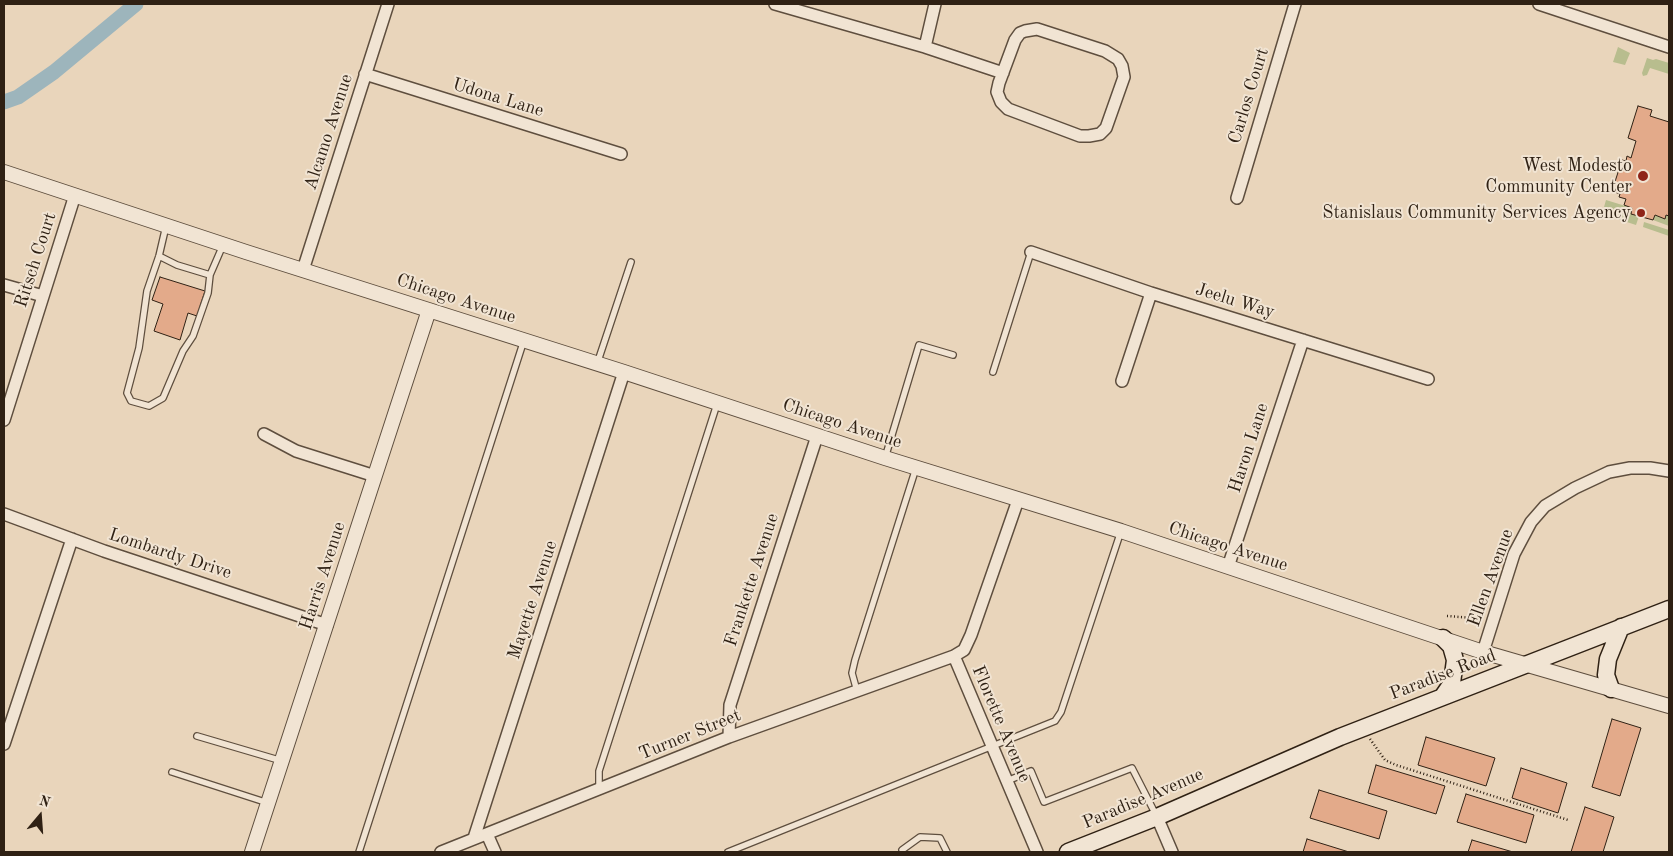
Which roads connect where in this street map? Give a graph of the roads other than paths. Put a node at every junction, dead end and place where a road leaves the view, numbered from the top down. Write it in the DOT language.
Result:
graph roads {
  1 [pos="388,4"];
  2 [pos="775,4"];
  3 [pos="935,4"];
  4 [pos="1295,4"];
  5 [pos="1545,5"];
  6 [pos="925,47"];
  7 [pos="1669,47"];
  8 [pos="1002,73"];
  9 [pos="365,74"];
  10 [pos="621,154"];
  11 [pos="4,172"];
  12 [pos="75,195"];
  13 [pos="1237,198"];
  14 [pos="166,226"];
  15 [pos="223,245"];
  16 [pos="1031,252"];
  17 [pos="159,256"];
  18 [pos="631,262"];
  19 [pos="303,270"];
  20 [pos="210,275"];
  21 [pos="4,285"];
  22 [pos="1151,293"];
  23 [pos="43,296"];
  24 [pos="429,310"];
  25 [pos="524,340"];
  26 [pos="1303,340"];
  27 [pos="953,355"];
  28 [pos="597,364"];
  29 [pos="624,372"];
  30 [pos="993,372"];
  31 [pos="1428,380"];
  32 [pos="1122,381"];
  33 [pos="7,400"];
  34 [pos="717,403"];
  35 [pos="4,420"];
  36 [pos="264,434"];
  37 [pos="817,436"];
  38 [pos="885,458"];
  39 [pos="916,468"];
  40 [pos="1669,471"];
  41 [pos="375,476"];
  42 [pos="1018,500"];
  43 [pos="4,514"];
  44 [pos="1120,531"];
  45 [pos="72,540"];
  46 [pos="1228,567"];
  47 [pos="1669,609"];
  48 [pos="327,625"];
  49 [pos="1621,627"];
  50 [pos="1443,638"];
  51 [pos="1483,652"];
  52 [pos="954,656"];
  53 [pos="1524,664"];
  54 [pos="1611,689"];
  55 [pos="857,691"];
  56 [pos="1443,696"];
  57 [pos="1669,706"];
  58 [pos="197,736"];
  59 [pos="729,737"];
  60 [pos="4,744"];
  61 [pos="992,747"];
  62 [pos="282,761"];
  63 [pos="172,772"];
  64 [pos="1007,781"];
  65 [pos="1234,782"];
  66 [pos="599,790"];
  67 [pos="268,803"];
  68 [pos="1157,817"];
  69 [pos="487,834"];
  70 [pos="474,838"];
  71 [pos="252,852"];
  72 [pos="359,852"];
  73 [pos="441,852"];
  74 [pos="495,852"];
  75 [pos="728,852"];
  76 [pos="903,852"];
  77 [pos="946,852"];
  78 [pos="1037,852"];
  79 [pos="1068,852"];
  80 [pos="1172,852"];
  1 -- 9 [label="street, Alcamo Avenue"];
  2 -- 6 [label="street"];
  3 -- 6 [label="street"];
  4 -- 13 [label="street, Carlos Court"];
  5 -- 7 [label="street"];
  6 -- 8 [label="street"];
  8 -- 8 [label="street"];
  9 -- 10 [label="street, Udona Lane"];
  9 -- 19 [label="street, Alcamo Avenue"];
  11 -- 12 [label="street, Chicago Avenue"];
  12 -- 14 [label="street, Chicago Avenue"];
  12 -- 23 [label="street, Ritsch Court"];
  14 -- 15 [label="street, Chicago Avenue"];
  14 -- 17 [label="lane"];
  15 -- 19 [label="street, Chicago Avenue"];
  15 -- 20 [label="lane"];
  16 -- 22 [label="street, Jeelu Way"];
  16 -- 30 [label="lane"];
  17 -- 20 [label="lane"];
  17 -- 20 [label="lane"];
  18 -- 28 [label="lane"];
  19 -- 24 [label="street, Chicago Avenue"];
  21 -- 23 [label="street"];
  22 -- 26 [label="street, Jeelu Way"];
  22 -- 32 [label="street"];
  23 -- 33 [label="street, Ritsch Court"];
  24 -- 25 [label="street, Chicago Avenue"];
  24 -- 41 [label="street, Harris Avenue"];
  25 -- 28 [label="street, Chicago Avenue"];
  25 -- 72 [label="lane"];
  26 -- 31 [label="street, Jeelu Way"];
  26 -- 46 [label="street, Haron Lane"];
  27 -- 38 [label="lane"];
  28 -- 29 [label="street, Chicago Avenue"];
  29 -- 34 [label="street, Chicago Avenue"];
  29 -- 70 [label="street, Mayette Avenue"];
  33 -- 35 [label="street, Ritsch Court"];
  34 -- 37 [label="street, Chicago Avenue"];
  34 -- 66 [label="lane"];
  36 -- 41 [label="street"];
  37 -- 38 [label="street, Chicago Avenue"];
  37 -- 59 [label="street, Frankette Avenue"];
  38 -- 39 [label="street, Chicago Avenue"];
  39 -- 42 [label="street, Chicago Avenue"];
  39 -- 55 [label="lane"];
  40 -- 51 [label="street, Ellen Avenue"];
  41 -- 48 [label="street, Harris Avenue"];
  42 -- 44 [label="street, Chicago Avenue"];
  42 -- 52 [label="street, Florette Avenue"];
  43 -- 45 [label="street, Lombardy Drive"];
  44 -- 46 [label="street, Chicago Avenue"];
  44 -- 61 [label="lane"];
  45 -- 48 [label="street, Lombardy Drive"];
  45 -- 60 [label="street"];
  46 -- 50 [label="street, Chicago Avenue"];
  47 -- 49 [label="main road, Paradise Road"];
  48 -- 62 [label="street, Harris Avenue"];
  49 -- 53 [label="main road, Paradise Road"];
  49 -- 54 [label="main road"];
  50 -- 51 [label="street, Chicago Avenue"];
  50 -- 56 [label="main road"];
  51 -- 53 [label="street, Chicago Avenue"];
  52 -- 55 [label="street, Turner Street"];
  52 -- 61 [label="street, Florette Avenue"];
  53 -- 54 [label="street, Chicago Avenue"];
  53 -- 56 [label="main road, Paradise Road"];
  54 -- 57 [label="street, Chicago Avenue"];
  55 -- 59 [label="street, Turner Street"];
  56 -- 65 [label="main road, Paradise Road"];
  58 -- 62 [label="lane"];
  59 -- 66 [label="street, Turner Street"];
  61 -- 64 [label="street, Florette Avenue"];
  61 -- 75 [label="lane"];
  62 -- 67 [label="street, Harris Avenue"];
  63 -- 67 [label="lane"];
  64 -- 68 [label="lane"];
  64 -- 78 [label="street, Florette Avenue"];
  65 -- 68 [label="main road, Paradise Avenue"];
  66 -- 69 [label="street, Turner Street"];
  67 -- 71 [label="street, Harris Avenue"];
  68 -- 79 [label="main road, Paradise Avenue"];
  68 -- 80 [label="street"];
  69 -- 70 [label="street, Turner Street"];
  69 -- 74 [label="street"];
  70 -- 73 [label="street, Turner Street"];
  76 -- 77 [label="lane"];
}
